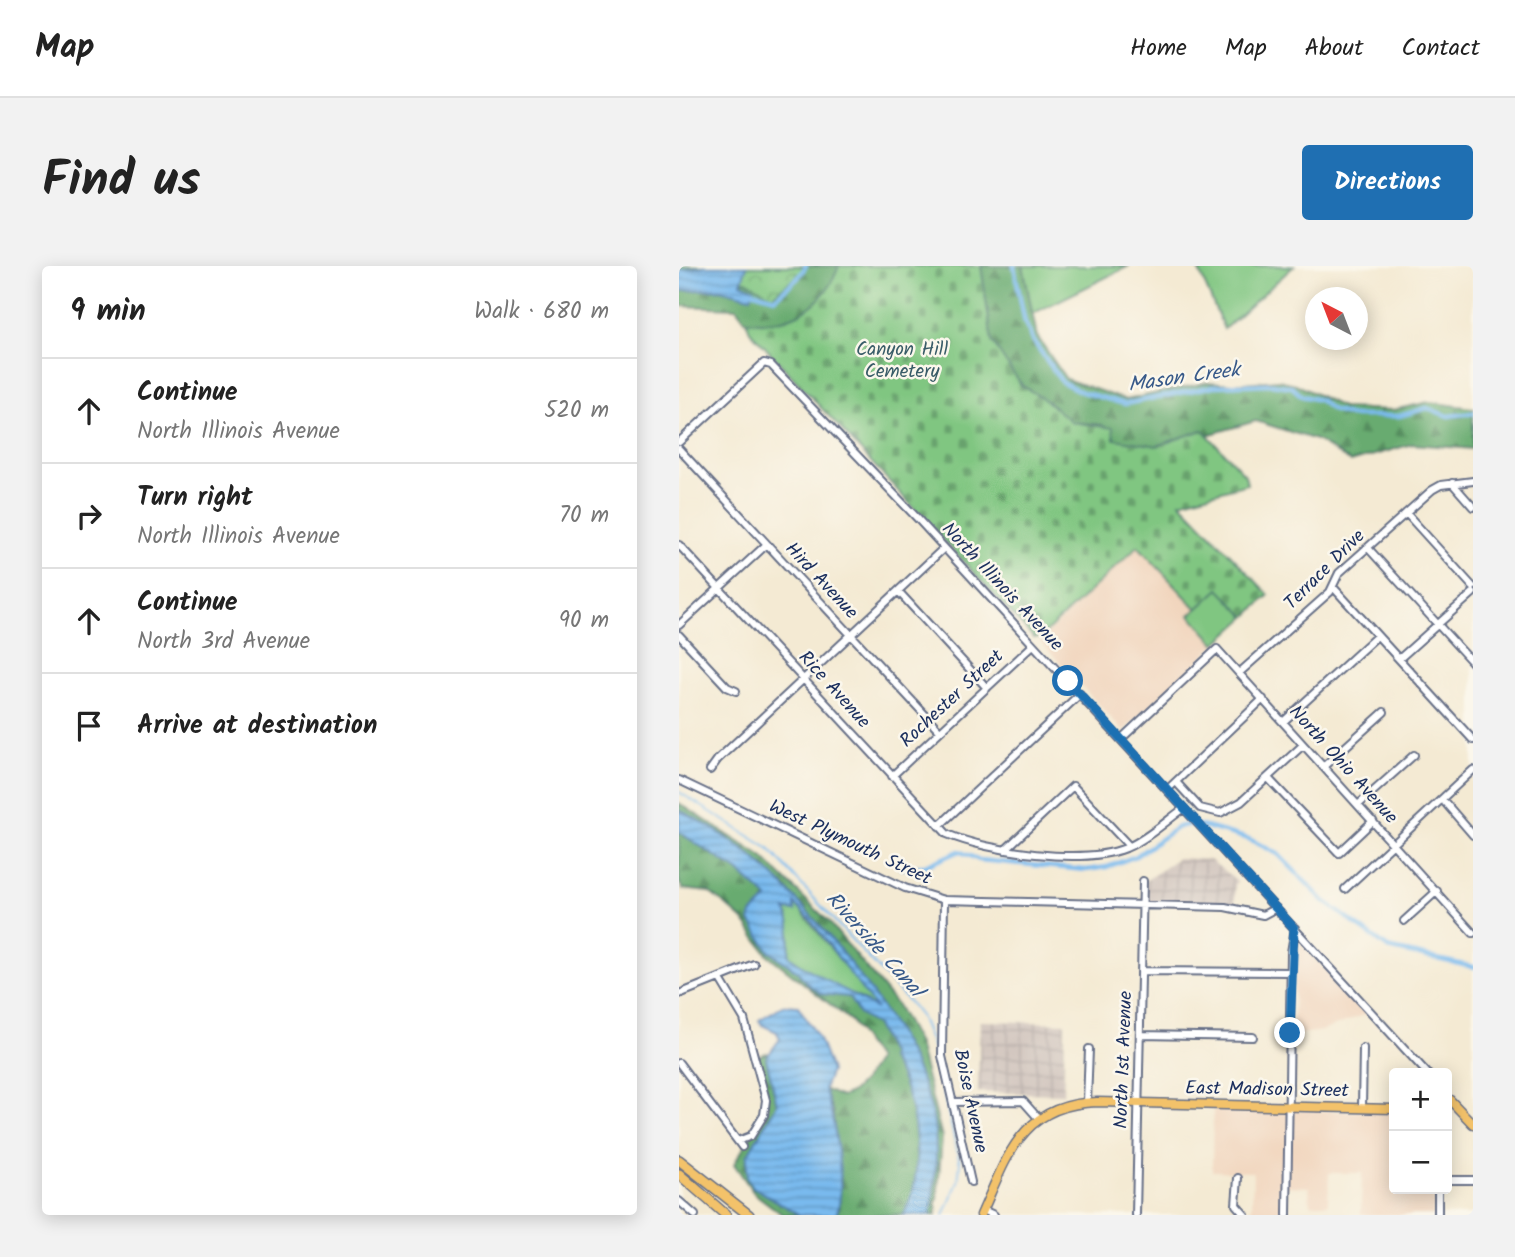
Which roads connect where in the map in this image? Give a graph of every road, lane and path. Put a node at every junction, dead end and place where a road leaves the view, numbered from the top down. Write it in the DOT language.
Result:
graph roads {
  1 [pos="679,442"];
  2 [pos="679,449"];
  3 [pos="1473,481"];
  4 [pos="1452,483"];
  5 [pos="1473,507"];
  6 [pos="1406,513"];
  7 [pos="679,545"];
  8 [pos="766,545"];
  9 [pos="944,548"];
  10 [pos="1368,548"];
  11 [pos="1333,587"];
  12 [pos="1473,587"];
  13 [pos="719,588"];
  14 [pos="899,592"];
  15 [pos="1473,593"];
  16 [pos="679,625"];
  17 [pos="1438,625"];
  18 [pos="852,634"];
  19 [pos="679,635"];
  20 [pos="1377,635"];
  21 [pos="1033,645"];
  22 [pos="1399,659"];
  23 [pos="1473,663"];
  24 [pos="1239,673"];
  25 [pos="804,680"];
  26 [pos="987,688"];
  27 [pos="736,691"];
  28 [pos="1080,694"];
  29 [pos="1263,699"];
  30 [pos="1384,712"];
  31 [pos="1283,722"];
  32 [pos="940,731"];
  33 [pos="1121,739"];
  34 [pos="1473,740"];
  35 [pos="1303,745"];
  36 [pos="1414,755"];
  37 [pos="1323,767"];
  38 [pos="710,770"];
  39 [pos="1473,770"];
  40 [pos="892,776"];
  41 [pos="1268,778"];
  42 [pos="679,780"];
  43 [pos="1176,782"];
  44 [pos="1167,790"];
  45 [pos="1442,799"];
  46 [pos="1358,805"];
  47 [pos="1183,809"];
  48 [pos="1373,821"];
  49 [pos="939,826"];
  50 [pos="1473,835"];
  51 [pos="1393,844"];
  52 [pos="1129,846"];
  53 [pos="1005,850"];
  54 [pos="1143,881"];
  55 [pos="1345,889"];
  56 [pos="1437,891"];
  57 [pos="944,900"];
  58 [pos="1142,906"];
  59 [pos="1276,908"];
  60 [pos="1404,921"];
  61 [pos="1294,928"];
  62 [pos="1473,933"];
  63 [pos="754,964"];
  64 [pos="1142,971"];
  65 [pos="1291,972"];
  66 [pos="720,979"];
  67 [pos="679,994"];
  68 [pos="1141,1035"];
  69 [pos="1254,1037"];
  70 [pos="1363,1048"];
  71 [pos="1089,1049"];
  72 [pos="679,1063"];
  73 [pos="1422,1068"];
  74 [pos="953,1102"];
  75 [pos="1087,1102"];
  76 [pos="1138,1103"];
  77 [pos="1452,1103"];
  78 [pos="1288,1106"];
  79 [pos="1362,1108"];
  80 [pos="1389,1109"];
  81 [pos="1039,1119"];
  82 [pos="1473,1124"];
  83 [pos="679,1160"];
  84 [pos="679,1174"];
  85 [pos="1238,1178"];
  86 [pos="1452,1180"];
  87 [pos="1473,1180"];
  88 [pos="971,1182"];
  89 [pos="693,1186"];
  90 [pos="1438,1194"];
  91 [pos="679,1201"];
  92 [pos="982,1213"];
  93 [pos="695,1215"];
  94 [pos="720,1215"];
  95 [pos="726,1215"];
  96 [pos="740,1215"];
  97 [pos="749,1215"];
  98 [pos="994,1215"];
  99 [pos="1136,1215"];
  100 [pos="1245,1215"];
  101 [pos="1287,1215"];
  102 [pos="1438,1215"];
  1 -- 9 [label="street, North Illinois Avenue"];
  2 -- 8 [label="street, Hird Avenue"];
  3 -- 4 [label="street, Terrace Drive"];
  4 -- 5 [label="street"];
  4 -- 6 [label="street, Terrace Drive"];
  6 -- 10 [label="street, Terrace Drive"];
  6 -- 12 [label="street"];
  7 -- 13 [label="street, Rice Avenue"];
  8 -- 13 [label="street"];
  8 -- 18 [label="street, Hird Avenue"];
  9 -- 14 [label="street"];
  9 -- 21 [label="street, North Illinois Avenue"];
  10 -- 11 [label="street, Terrace Drive"];
  10 -- 17 [label="street"];
  11 -- 20 [label="street"];
  11 -- 24 [label="street, Terrace Drive"];
  13 -- 16 [label="street"];
  13 -- 25 [label="street, Rice Avenue"];
  14 -- 18 [label="street"];
  14 -- 26 [label="street"];
  15 -- 17 [label="street"];
  17 -- 22 [label="street"];
  17 -- 23 [label="street"];
  18 -- 25 [label="street"];
  18 -- 32 [label="street, Hird Avenue"];
  19 -- 27 [label="street"];
  20 -- 22 [label="street"];
  20 -- 31 [label="street"];
  21 -- 26 [label="street, Rochester Street"];
  21 -- 28 [label="street, North Illinois Avenue"];
  22 -- 34 [label="street"];
  24 -- 29 [label="street, North Ohio Avenue"];
  24 -- 33 [label="street, North Ohio Avenue"];
  25 -- 38 [label="street"];
  25 -- 40 [label="street, Rice Avenue"];
  26 -- 32 [label="street, Rochester Street"];
  28 -- 33 [label="street, North Illinois Avenue"];
  28 -- 49 [label="street"];
  29 -- 31 [label="street, North Ohio Avenue"];
  29 -- 43 [label="street"];
  30 -- 37 [label="street"];
  31 -- 35 [label="street, North Ohio Avenue"];
  32 -- 40 [label="street, Rochester Street"];
  33 -- 44 [label="street, North Illinois Avenue"];
  35 -- 37 [label="street, North Ohio Avenue"];
  35 -- 41 [label="street"];
  36 -- 46 [label="street"];
  37 -- 46 [label="street, North Ohio Avenue"];
  39 -- 45 [label="street"];
  40 -- 49 [label="street, Rice Avenue"];
  41 -- 43 [label="street"];
  41 -- 48 [label="street"];
  42 -- 57 [label="street, West Plymouth Street"];
  43 -- 44 [label="street"];
  44 -- 47 [label="street, North Illinois Avenue"];
  45 -- 50 [label="street"];
  45 -- 51 [label="street"];
  46 -- 48 [label="street, North Ohio Avenue"];
  47 -- 52 [label="street"];
  47 -- 59 [label="street, North Illinois Avenue"];
  48 -- 51 [label="street, North Ohio Avenue"];
  49 -- 53 [label="street, Rice Avenue"];
  51 -- 55 [label="street"];
  51 -- 56 [label="street, North Ohio Avenue"];
  52 -- 53 [label="street, Rice Avenue"];
  52 -- 53 [label="street"];
  54 -- 58 [label="street, North 1st Avenue"];
  56 -- 60 [label="street"];
  56 -- 62 [label="street, North Ohio Avenue"];
  57 -- 58 [label="street, West Plymouth Street"];
  57 -- 74 [label="street, Boise Avenue"];
  58 -- 59 [label="street, West Plymouth Street"];
  58 -- 64 [label="street, North 1st Avenue"];
  59 -- 61 [label="street, North Illinois Avenue"];
  61 -- 65 [label="street"];
  61 -- 73 [label="street, North Illinois Avenue"];
  63 -- 66 [label="street"];
  64 -- 65 [label="street"];
  64 -- 68 [label="street, North 1st Avenue"];
  65 -- 78 [label="street"];
  66 -- 67 [label="street"];
  66 -- 72 [label="street"];
  68 -- 69 [label="street"];
  68 -- 76 [label="street, North 1st Avenue"];
  70 -- 79 [label="street"];
  71 -- 75 [label="street"];
  74 -- 81 [label="street"];
  74 -- 88 [label="street, Boise Avenue"];
  75 -- 76 [label="main road, East Madison Street"];
  75 -- 81 [label="main road, East Madison Street"];
  76 -- 78 [label="main road, East Madison Street"];
  76 -- 99 [label="street, North 1st Avenue"];
  77 -- 82 [label="main road"];
  78 -- 79 [label="main road, East Madison Street"];
  78 -- 101 [label="street"];
  79 -- 80 [label="main road, East Madison Street"];
  81 -- 92 [label="main road"];
  83 -- 96 [label="highway"];
  83 -- 97 [label="highway"];
  84 -- 89 [label="highway"];
  85 -- 100 [label="street"];
  86 -- 87 [label="street"];
  89 -- 94 [label="highway"];
  89 -- 95 [label="highway"];
  90 -- 102 [label="street"];
  91 -- 93 [label="street"];
  92 -- 98 [label="street"];
}
